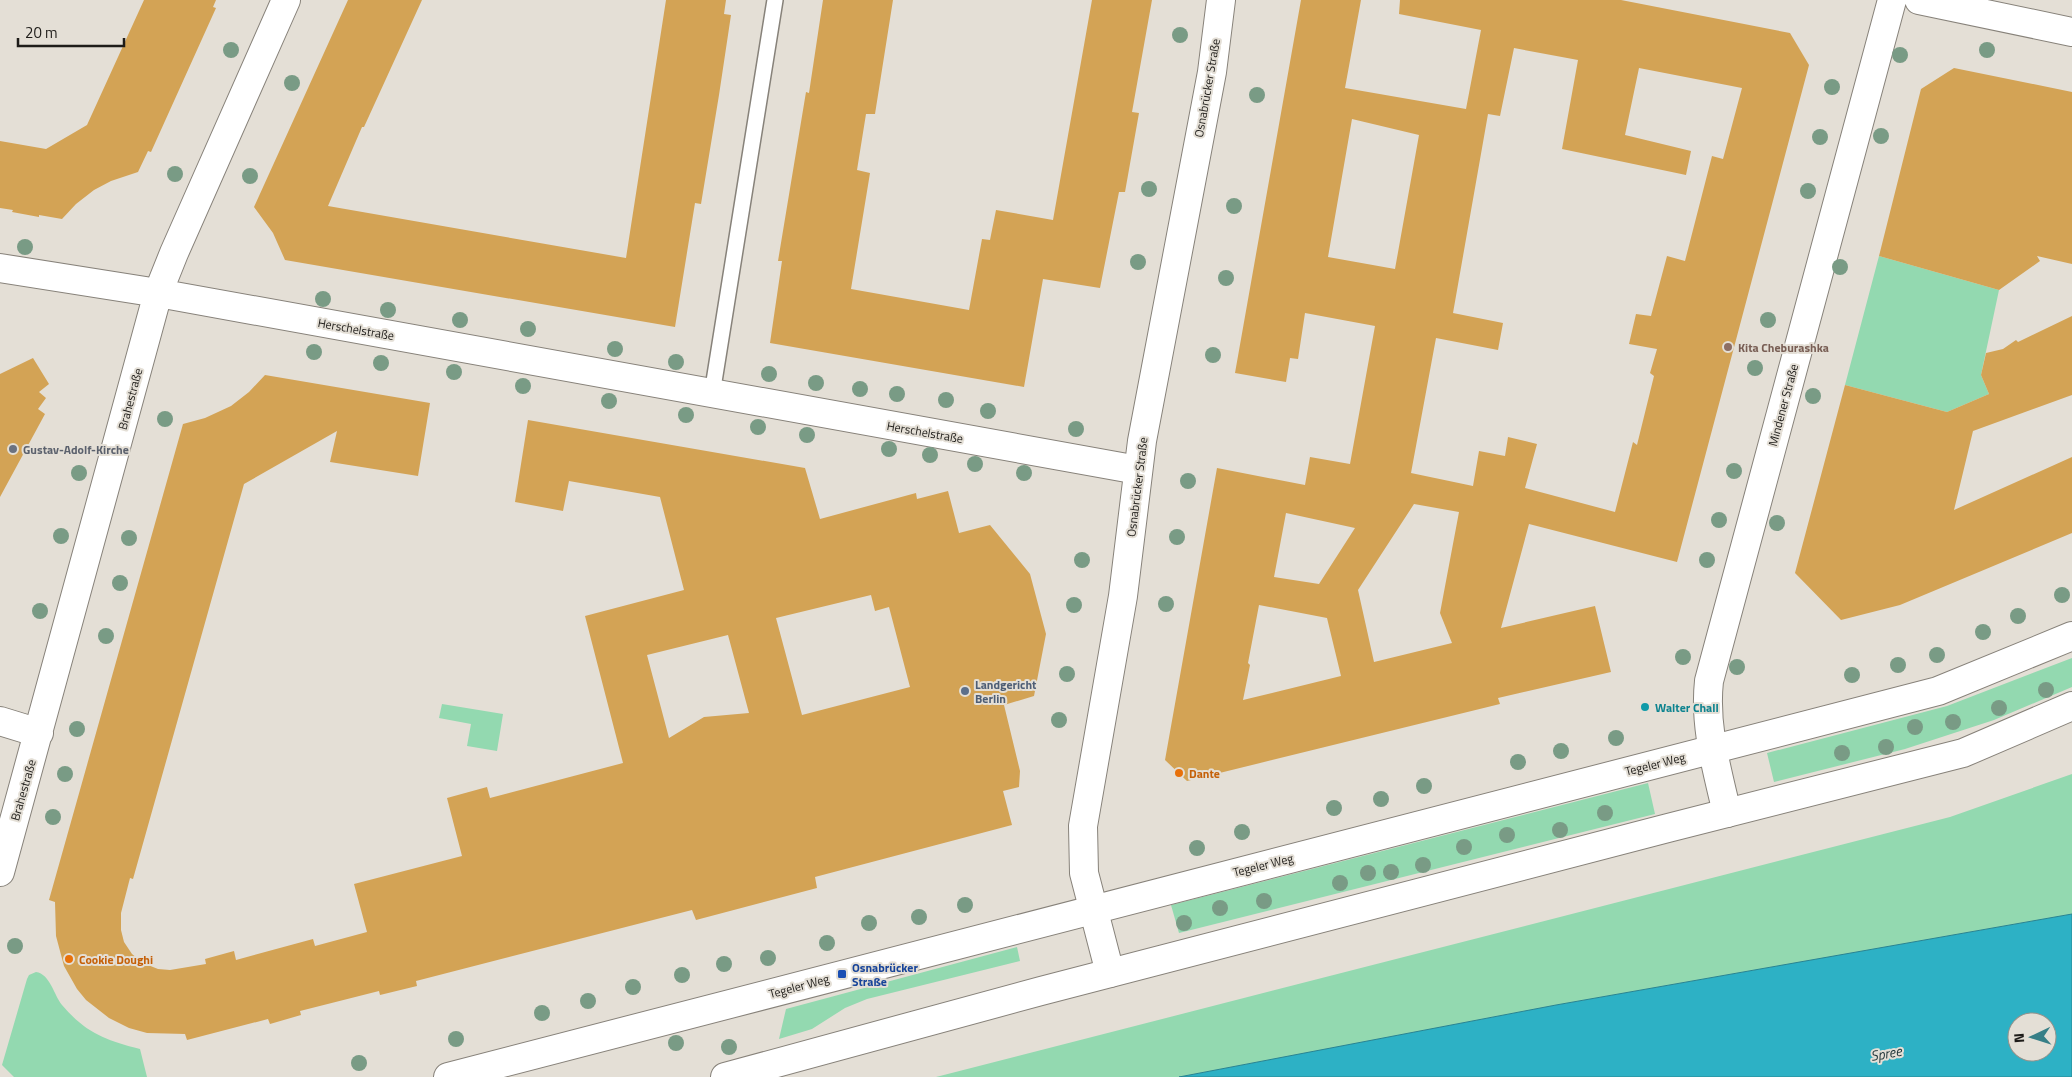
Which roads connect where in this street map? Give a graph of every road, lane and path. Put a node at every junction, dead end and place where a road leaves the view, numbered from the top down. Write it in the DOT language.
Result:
graph roads {
  1 [pos="286,0"];
  2 [pos="775,0"];
  3 [pos="1221,0"];
  4 [pos="1892,0"];
  5 [pos="1919,0"];
  6 [pos="2072,32"];
  7 [pos="0,268"];
  8 [pos="158,294"];
  9 [pos="712,394"];
  10 [pos="1138,470"];
  11 [pos="2072,636"];
  12 [pos="2072,706"];
  13 [pos="0,721"];
  14 [pos="39,732"];
  15 [pos="1712,750"];
  16 [pos="1728,813"];
  17 [pos="0,872"];
  18 [pos="1093,910"];
  19 [pos="1110,973"];
  20 [pos="448,1077"];
  21 [pos="725,1077"];
  1 -- 8 [label="street, Brahestraße"];
  2 -- 9 [label="lane"];
  3 -- 10 [label="street, Osnabrücker Straße"];
  4 -- 15 [label="street, Mindener Straße"];
  5 -- 6 [label="street"];
  7 -- 8 [label="street, Herschelstraße"];
  8 -- 9 [label="street, Herschelstraße"];
  8 -- 14 [label="street, Brahestraße"];
  9 -- 10 [label="street, Herschelstraße"];
  10 -- 18 [label="street, Osnabrücker Straße"];
  11 -- 15 [label="street, Tegeler Weg"];
  12 -- 16 [label="street"];
  13 -- 14 [label="street"];
  14 -- 17 [label="street, Brahestraße"];
  15 -- 16 [label="street, Mindener Straße"];
  15 -- 18 [label="street, Tegeler Weg"];
  16 -- 19 [label="street"];
  18 -- 19 [label="street, Osnabrücker Straße"];
  18 -- 20 [label="street, Tegeler Weg"];
  19 -- 21 [label="street"];
}
